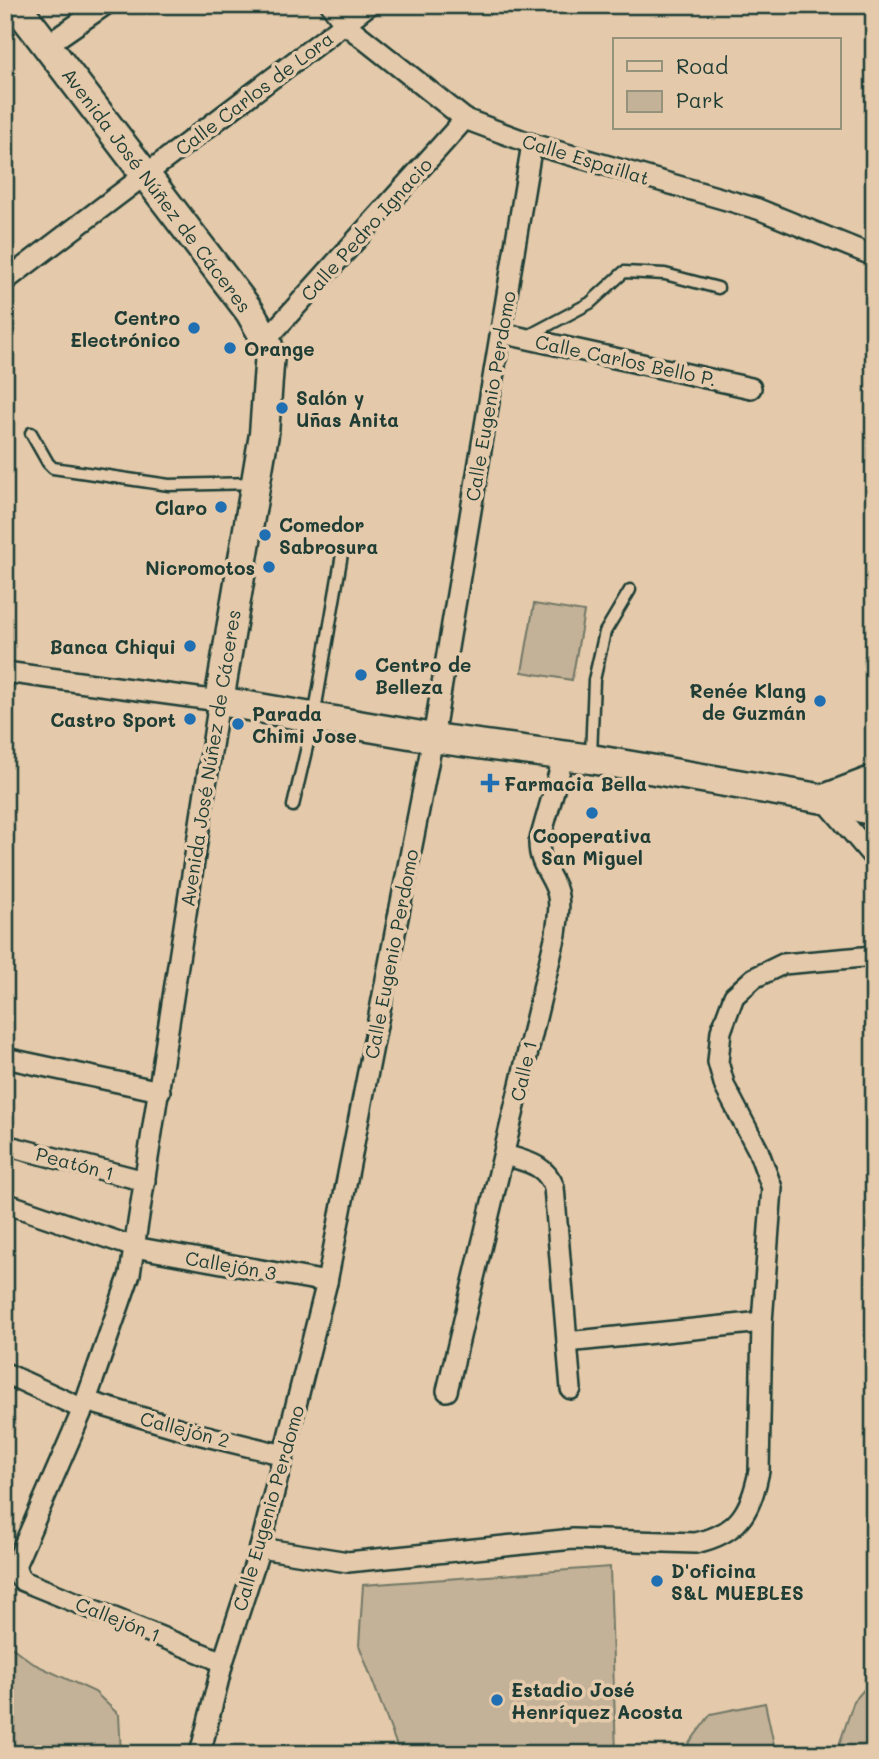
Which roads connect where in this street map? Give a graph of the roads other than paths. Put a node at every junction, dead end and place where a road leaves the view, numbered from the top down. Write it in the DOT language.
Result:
graph roads {
  1 [pos="105,5"];
  2 [pos="331,5"];
  3 [pos="369,5"];
  4 [pos="16,6"];
  5 [pos="5,13"];
  6 [pos="345,24"];
  7 [pos="47,45"];
  8 [pos="465,119"];
  9 [pos="532,144"];
  10 [pos="145,175"];
  11 [pos="874,256"];
  12 [pos="5,281"];
  13 [pos="718,288"];
  14 [pos="500,333"];
  15 [pos="525,338"];
  16 [pos="266,340"];
  17 [pos="751,388"];
  18 [pos="31,433"];
  19 [pos="254,483"];
  20 [pos="342,554"];
  21 [pos="630,590"];
  22 [pos="5,672"];
  23 [pos="219,701"];
  24 [pos="314,717"];
  25 [pos="433,738"];
  26 [pos="578,757"];
  27 [pos="874,780"];
  28 [pos="824,799"];
  29 [pos="293,806"];
  30 [pos="874,811"];
  31 [pos="874,858"];
  32 [pos="874,956"];
  33 [pos="5,1058"];
  34 [pos="160,1091"];
  35 [pos="5,1145"];
  36 [pos="505,1155"];
  37 [pos="145,1181"];
  38 [pos="5,1203"];
  39 [pos="135,1247"];
  40 [pos="327,1282"];
  41 [pos="762,1322"];
  42 [pos="566,1342"];
  43 [pos="5,1373"];
  44 [pos="571,1389"];
  45 [pos="447,1391"];
  46 [pos="85,1405"];
  47 [pos="284,1455"];
  48 [pos="260,1548"];
  49 [pos="16,1571"];
  50 [pos="223,1662"];
  51 [pos="200,1754"];
  1 -- 7 [label="street"];
  2 -- 6 [label="street, Calle Espaillat"];
  3 -- 6 [label="street, Calle Carlos de Lora"];
  4 -- 5 [label="street"];
  4 -- 7 [label="main road, Avenida José Núñez de Cáceres"];
  6 -- 8 [label="street, Calle Espaillat"];
  6 -- 10 [label="street, Calle Carlos de Lora"];
  7 -- 10 [label="main road, Avenida José Núñez de Cáceres"];
  8 -- 9 [label="street, Calle Espaillat"];
  8 -- 16 [label="street, Calle Pedro Ignacio"];
  9 -- 11 [label="street, Calle Espaillat"];
  9 -- 14 [label="street, Calle Eugenio Perdomo"];
  10 -- 12 [label="street, Calle Carlos de Lora"];
  10 -- 16 [label="main road, Avenida José Núñez de Cáceres"];
  13 -- 15 [label="lane"];
  14 -- 15 [label="street, Calle Carlos Bello P."];
  14 -- 25 [label="street, Calle Eugenio Perdomo"];
  15 -- 17 [label="street, Calle Carlos Bello P."];
  16 -- 19 [label="main road, Avenida José Núñez de Cáceres"];
  18 -- 19 [label="lane"];
  19 -- 23 [label="main road, Avenida José Núñez de Cáceres"];
  20 -- 24 [label="lane"];
  21 -- 26 [label="lane"];
  22 -- 23 [label="street"];
  23 -- 24 [label="main road"];
  23 -- 34 [label="street, Avenida José Núñez de Cáceres"];
  24 -- 25 [label="main road"];
  24 -- 29 [label="lane"];
  25 -- 26 [label="main road"];
  25 -- 40 [label="street, Calle Eugenio Perdomo"];
  26 -- 28 [label="main road"];
  26 -- 36 [label="street, Calle 1"];
  27 -- 28 [label="main road"];
  28 -- 30 [label="main road"];
  28 -- 31 [label="street"];
  32 -- 41 [label="street"];
  33 -- 34 [label="street"];
  34 -- 37 [label="street, Avenida José Núñez de Cáceres"];
  35 -- 37 [label="street, Peatón 1"];
  36 -- 42 [label="street"];
  36 -- 45 [label="street, Calle 1"];
  37 -- 39 [label="street, Avenida José Núñez de Cáceres"];
  38 -- 39 [label="street"];
  39 -- 40 [label="street, Callejón 3"];
  39 -- 46 [label="street, Avenida José Núñez de Cáceres"];
  40 -- 47 [label="street, Calle Eugenio Perdomo"];
  41 -- 42 [label="street"];
  41 -- 48 [label="street"];
  42 -- 44 [label="street"];
  43 -- 46 [label="street, Callejón 2"];
  46 -- 47 [label="street, Callejón 2"];
  46 -- 49 [label="street, Avenida José Núñez de Cáceres"];
  47 -- 48 [label="street, Calle Eugenio Perdomo"];
  48 -- 50 [label="street, Calle Eugenio Perdomo"];
  49 -- 50 [label="street, Callejón 1"];
  50 -- 51 [label="street, Calle Eugenio Perdomo"];
}
